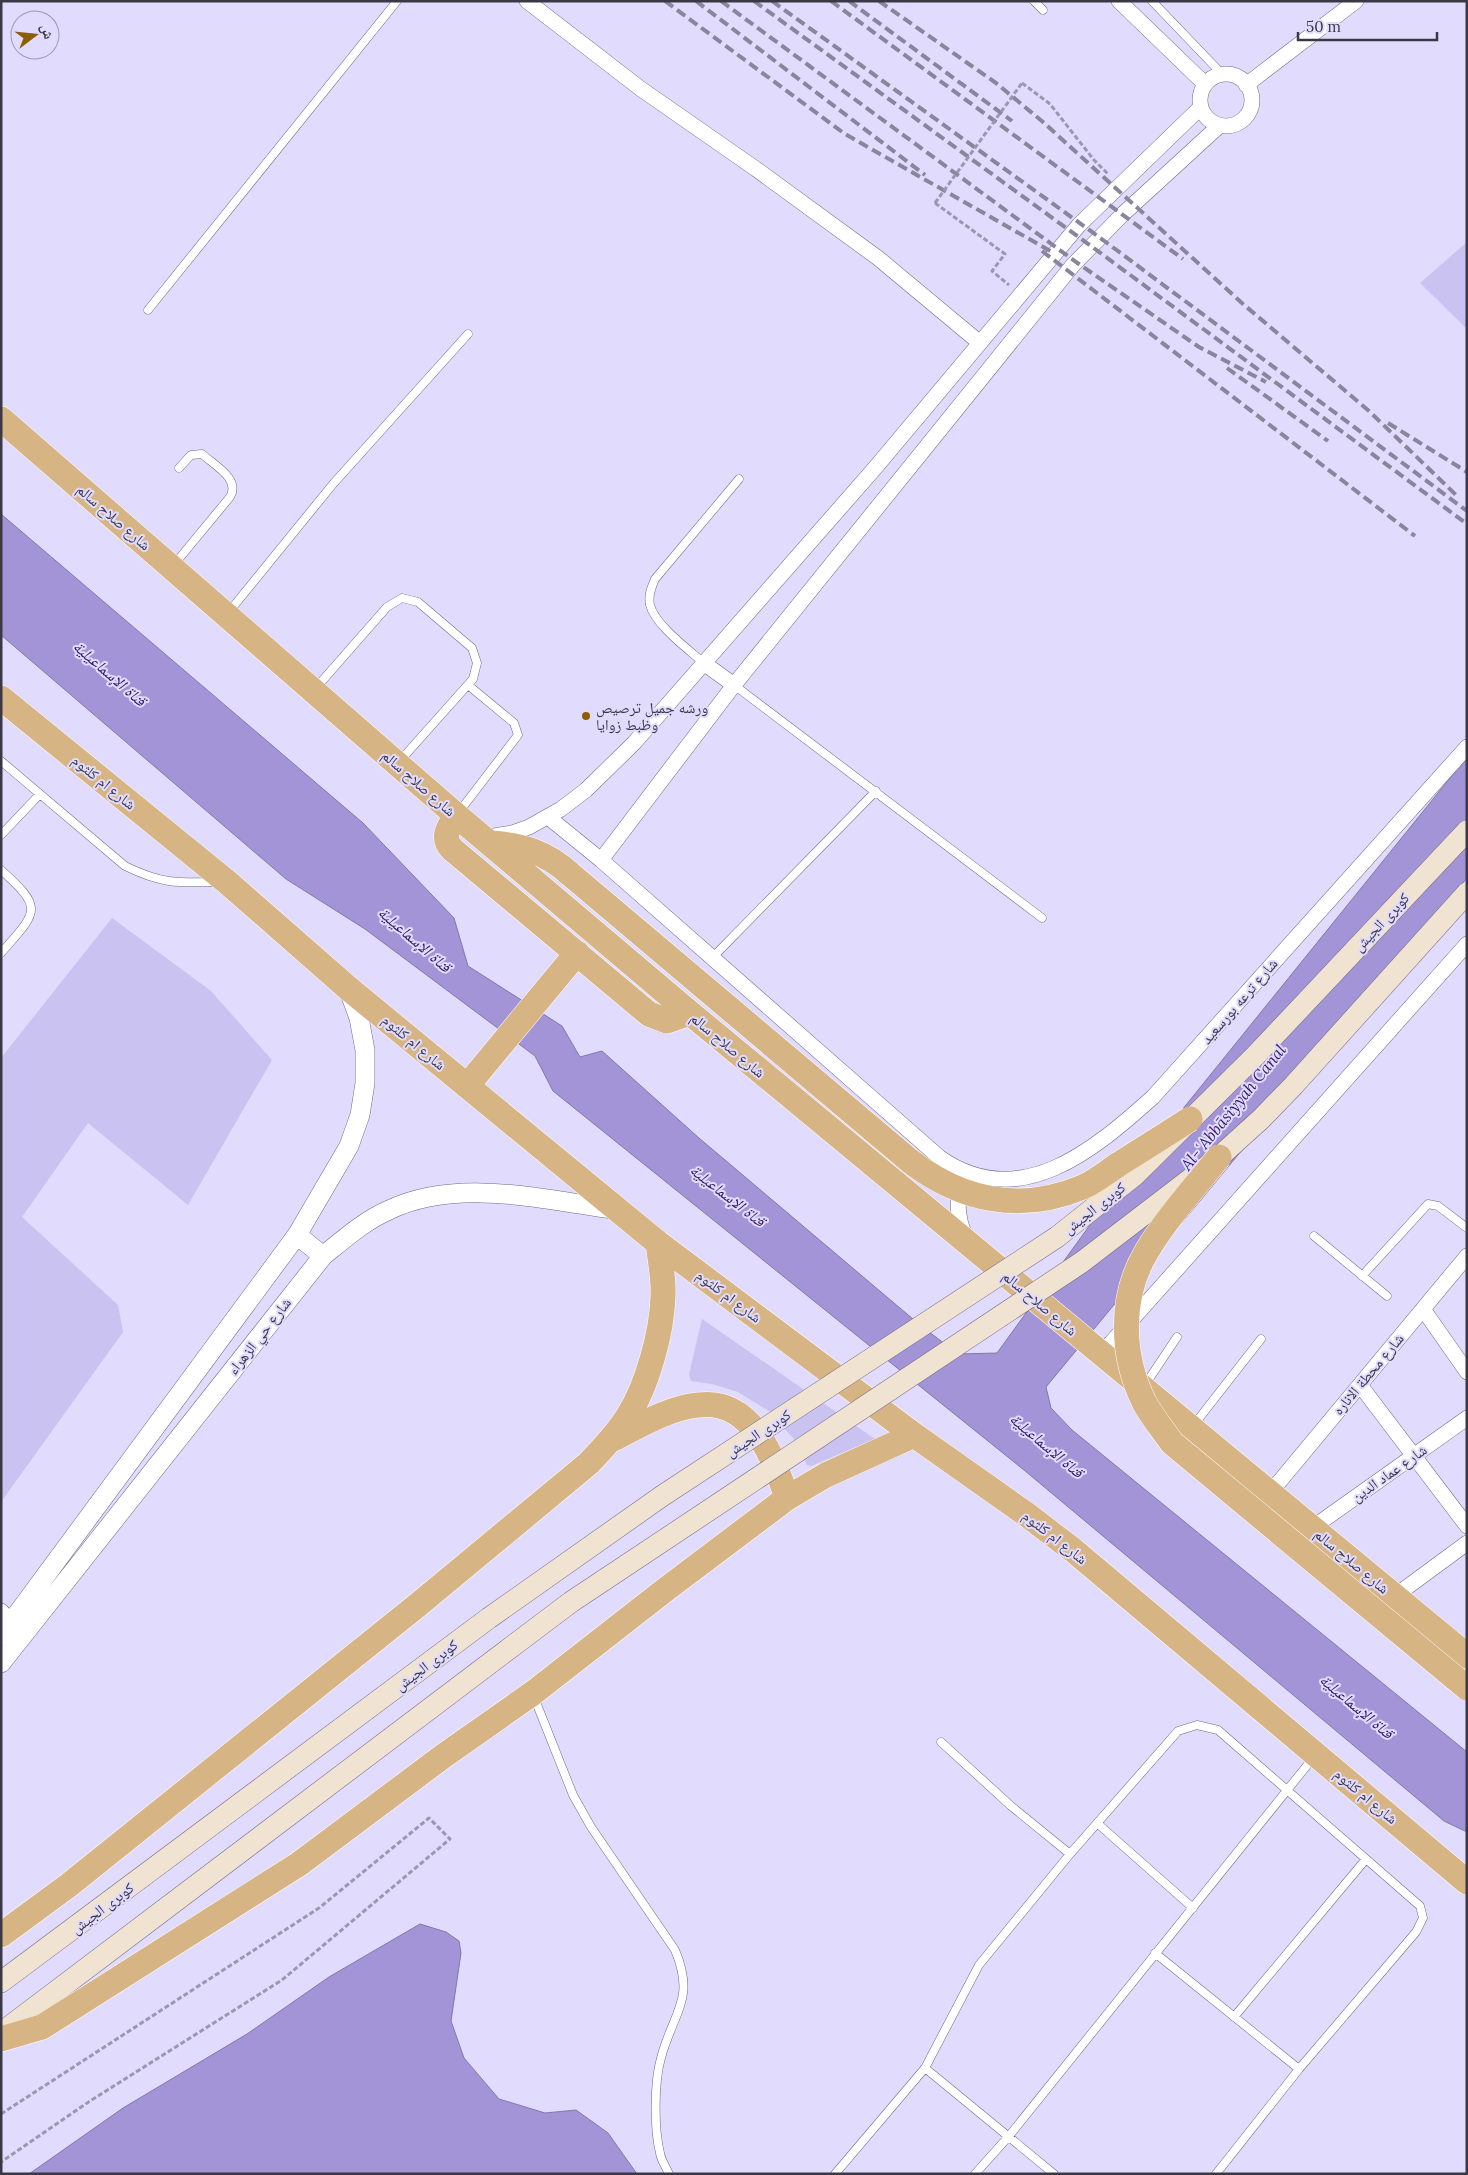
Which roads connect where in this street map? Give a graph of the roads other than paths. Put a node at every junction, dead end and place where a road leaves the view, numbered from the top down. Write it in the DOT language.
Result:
graph roads {
  1 [pos="397,1"];
  2 [pos="527,1"];
  3 [pos="1034,1"];
  4 [pos="1119,1"];
  5 [pos="1152,1"];
  6 [pos="1356,1"];
  7 [pos="1043,10"];
  8 [pos="1223,74"];
  9 [pos="1205,84"];
  10 [pos="1246,85"];
  11 [pos="1200,107"];
  12 [pos="1219,126"];
  13 [pos="148,310"];
  14 [pos="468,334"];
  15 [pos="980,343"];
  16 [pos="921,413"];
  17 [pos="1,419"];
  18 [pos="940,429"];
  19 [pos="179,468"];
  20 [pos="739,479"];
  21 [pos="172,568"];
  22 [pos="226,615"];
  23 [pos="705,664"];
  24 [pos="468,685"];
  25 [pos="734,685"];
  26 [pos="314,690"];
  27 [pos="1,698"];
  28 [pos="1467,747"];
  29 [pos="1,761"];
  30 [pos="398,764"];
  31 [pos="876,791"];
  32 [pos="40,794"];
  33 [pos="456,815"];
  34 [pos="548,817"];
  35 [pos="1467,831"];
  36 [pos="1,835"];
  37 [pos="487,840"];
  38 [pos="601,860"];
  39 [pos="1,870"];
  40 [pos="227,882"];
  41 [pos="1467,893"];
  42 [pos="1042,918"];
  43 [pos="1467,944"];
  44 [pos="1,953"];
  45 [pos="712,958"];
  46 [pos="569,962"];
  47 [pos="348,988"];
  48 [pos="690,1013"];
  49 [pos="467,1086"];
  50 [pos="1190,1119"];
  51 [pos="1219,1157"];
  52 [pos="968,1174"];
  53 [pos="618,1210"];
  54 [pos="1467,1228"];
  55 [pos="297,1235"];
  56 [pos="1314,1236"];
  57 [pos="658,1243"];
  58 [pos="975,1248"];
  59 [pos="323,1256"];
  60 [pos="1467,1256"];
  61 [pos="1362,1276"];
  62 [pos="1387,1296"];
  63 [pos="1423,1309"];
  64 [pos="1177,1337"];
  65 [pos="1262,1339"];
  66 [pos="1102,1353"];
  67 [pos="1467,1372"];
  68 [pos="1360,1384"];
  69 [pos="1143,1388"];
  70 [pos="1467,1418"];
  71 [pos="1192,1428"];
  72 [pos="914,1435"];
  73 [pos="611,1440"];
  74 [pos="1413,1456"];
  75 [pos="1270,1493"];
  76 [pos="787,1498"];
  77 [pos="1467,1526"];
  78 [pos="1312,1528"];
  79 [pos="1467,1543"];
  80 [pos="1395,1596"];
  81 [pos="5,1623"];
  82 [pos="1466,1655"];
  83 [pos="1,1663"];
  84 [pos="1467,1688"];
  85 [pos="533,1693"];
  86 [pos="941,1742"];
  87 [pos="1317,1754"];
  88 [pos="1289,1790"];
  89 [pos="1097,1822"];
  90 [pos="1070,1854"];
  91 [pos="1366,1858"];
  92 [pos="1467,1882"];
  93 [pos="1193,1908"];
  94 [pos="1,1936"];
  95 [pos="1155,1954"];
  96 [pos="1,1982"];
  97 [pos="1234,2017"];
  98 [pos="1,2033"];
  99 [pos="1,2039"];
  100 [pos="925,2068"];
  101 [pos="1299,2068"];
  102 [pos="1009,2136"];
  103 [pos="669,2174"];
  104 [pos="835,2174"];
  105 [pos="976,2174"];
  106 [pos="1054,2174"];
  107 [pos="1216,2174"];
  1 -- 13 [label="lane"];
  2 -- 15 [label="street"];
  3 -- 7 [label="lane"];
  4 -- 9 [label="street"];
  5 -- 8 [label="lane"];
  6 -- 10 [label="street"];
  8 -- 9 [label="street"];
  8 -- 10 [label="street"];
  9 -- 11 [label="street"];
  10 -- 12 [label="street"];
  11 -- 12 [label="street"];
  11 -- 15 [label="street"];
  12 -- 18 [label="street"];
  14 -- 22 [label="lane"];
  15 -- 16 [label="street"];
  16 -- 18 [label="street"];
  16 -- 23 [label="street"];
  17 -- 21 [label="highway, شارع صلاح سالم"];
  18 -- 25 [label="street"];
  19 -- 21 [label="lane"];
  20 -- 23 [label="lane"];
  21 -- 22 [label="highway, شارع صلاح سالم"];
  22 -- 26 [label="highway, شارع صلاح سالم"];
  23 -- 25 [label="street"];
  23 -- 34 [label="street"];
  24 -- 26 [label="lane"];
  24 -- 30 [label="lane"];
  24 -- 33 [label="lane"];
  25 -- 31 [label="lane"];
  25 -- 38 [label="street"];
  26 -- 30 [label="highway, شارع صلاح سالم"];
  27 -- 40 [label="highway, شارع ام كلثوم"];
  28 -- 52 [label="street, شارع ترعه بورسعيد"];
  29 -- 32 [label="lane"];
  30 -- 33 [label="highway, شارع صلاح سالم"];
  31 -- 42 [label="lane"];
  31 -- 45 [label="lane"];
  32 -- 36 [label="lane"];
  32 -- 40 [label="lane"];
  33 -- 37 [label="highway, شارع صلاح سالم"];
  33 -- 46 [label="highway"];
  34 -- 37 [label="street"];
  34 -- 38 [label="street"];
  35 -- 50 [label="main road, كوبرى الجيش, bridge"];
  37 -- 48 [label="highway, شارع صلاح سالم"];
  37 -- 50 [label="highway, bridge"];
  38 -- 45 [label="street"];
  39 -- 44 [label="lane"];
  40 -- 47 [label="highway, شارع ام كلثوم"];
  41 -- 51 [label="main road, bridge"];
  43 -- 66 [label="street"];
  45 -- 52 [label="street"];
  46 -- 48 [label="highway"];
  46 -- 49 [label="highway"];
  47 -- 49 [label="highway, شارع ام كلثوم"];
  47 -- 55 [label="street, شارع حي الزهراء"];
  48 -- 58 [label="highway, شارع صلاح سالم"];
  49 -- 53 [label="highway, شارع ام كلثوم"];
  50 -- 96 [label="main road, كوبرى الجيش, bridge"];
  51 -- 84 [label="highway, bridge"];
  51 -- 98 [label="main road, bridge"];
  52 -- 58 [label="street"];
  53 -- 57 [label="highway, شارع ام كلثوم"];
  53 -- 59 [label="street, شارع حي الزهراء"];
  54 -- 61 [label="lane"];
  55 -- 59 [label="street"];
  55 -- 81 [label="street, شارع حي الزهراء"];
  56 -- 61 [label="lane"];
  57 -- 72 [label="highway, شارع ام كلثوم"];
  57 -- 73 [label="highway"];
  58 -- 66 [label="highway, شارع صلاح سالم"];
  59 -- 83 [label="street, شارع حي الزهراء"];
  60 -- 63 [label="street, شارع محطة الاناره"];
  61 -- 62 [label="lane"];
  63 -- 67 [label="street"];
  63 -- 68 [label="street, شارع محطة الاناره"];
  64 -- 69 [label="lane"];
  65 -- 71 [label="lane"];
  66 -- 69 [label="highway, شارع صلاح سالم"];
  68 -- 74 [label="street"];
  68 -- 75 [label="street, شارع محطة الاناره"];
  69 -- 71 [label="highway, شارع صلاح سالم"];
  70 -- 74 [label="street, شارع عماد الدين"];
  71 -- 75 [label="highway, شارع صلاح سالم"];
  72 -- 76 [label="highway"];
  72 -- 87 [label="highway, شارع ام كلثوم"];
  73 -- 76 [label="highway"];
  73 -- 94 [label="highway"];
  74 -- 77 [label="street"];
  74 -- 78 [label="street, شارع عماد الدين"];
  75 -- 78 [label="highway, شارع صلاح سالم"];
  76 -- 85 [label="highway"];
  78 -- 80 [label="highway, شارع صلاح سالم"];
  79 -- 80 [label="street"];
  80 -- 82 [label="highway, شارع صلاح سالم"];
  85 -- 99 [label="highway"];
  85 -- 103 [label="lane"];
  86 -- 90 [label="lane"];
  87 -- 88 [label="lane"];
  87 -- 92 [label="highway, شارع ام كلثوم"];
  88 -- 89 [label="lane"];
  88 -- 91 [label="lane"];
  88 -- 93 [label="lane"];
  89 -- 90 [label="lane"];
  89 -- 93 [label="lane"];
  90 -- 100 [label="lane"];
  91 -- 97 [label="lane"];
  91 -- 101 [label="lane"];
  93 -- 95 [label="lane"];
  95 -- 97 [label="lane"];
  95 -- 102 [label="lane"];
  97 -- 101 [label="lane"];
  100 -- 102 [label="lane"];
  100 -- 104 [label="lane"];
  101 -- 107 [label="lane"];
  102 -- 105 [label="lane"];
  102 -- 106 [label="lane"];
}
